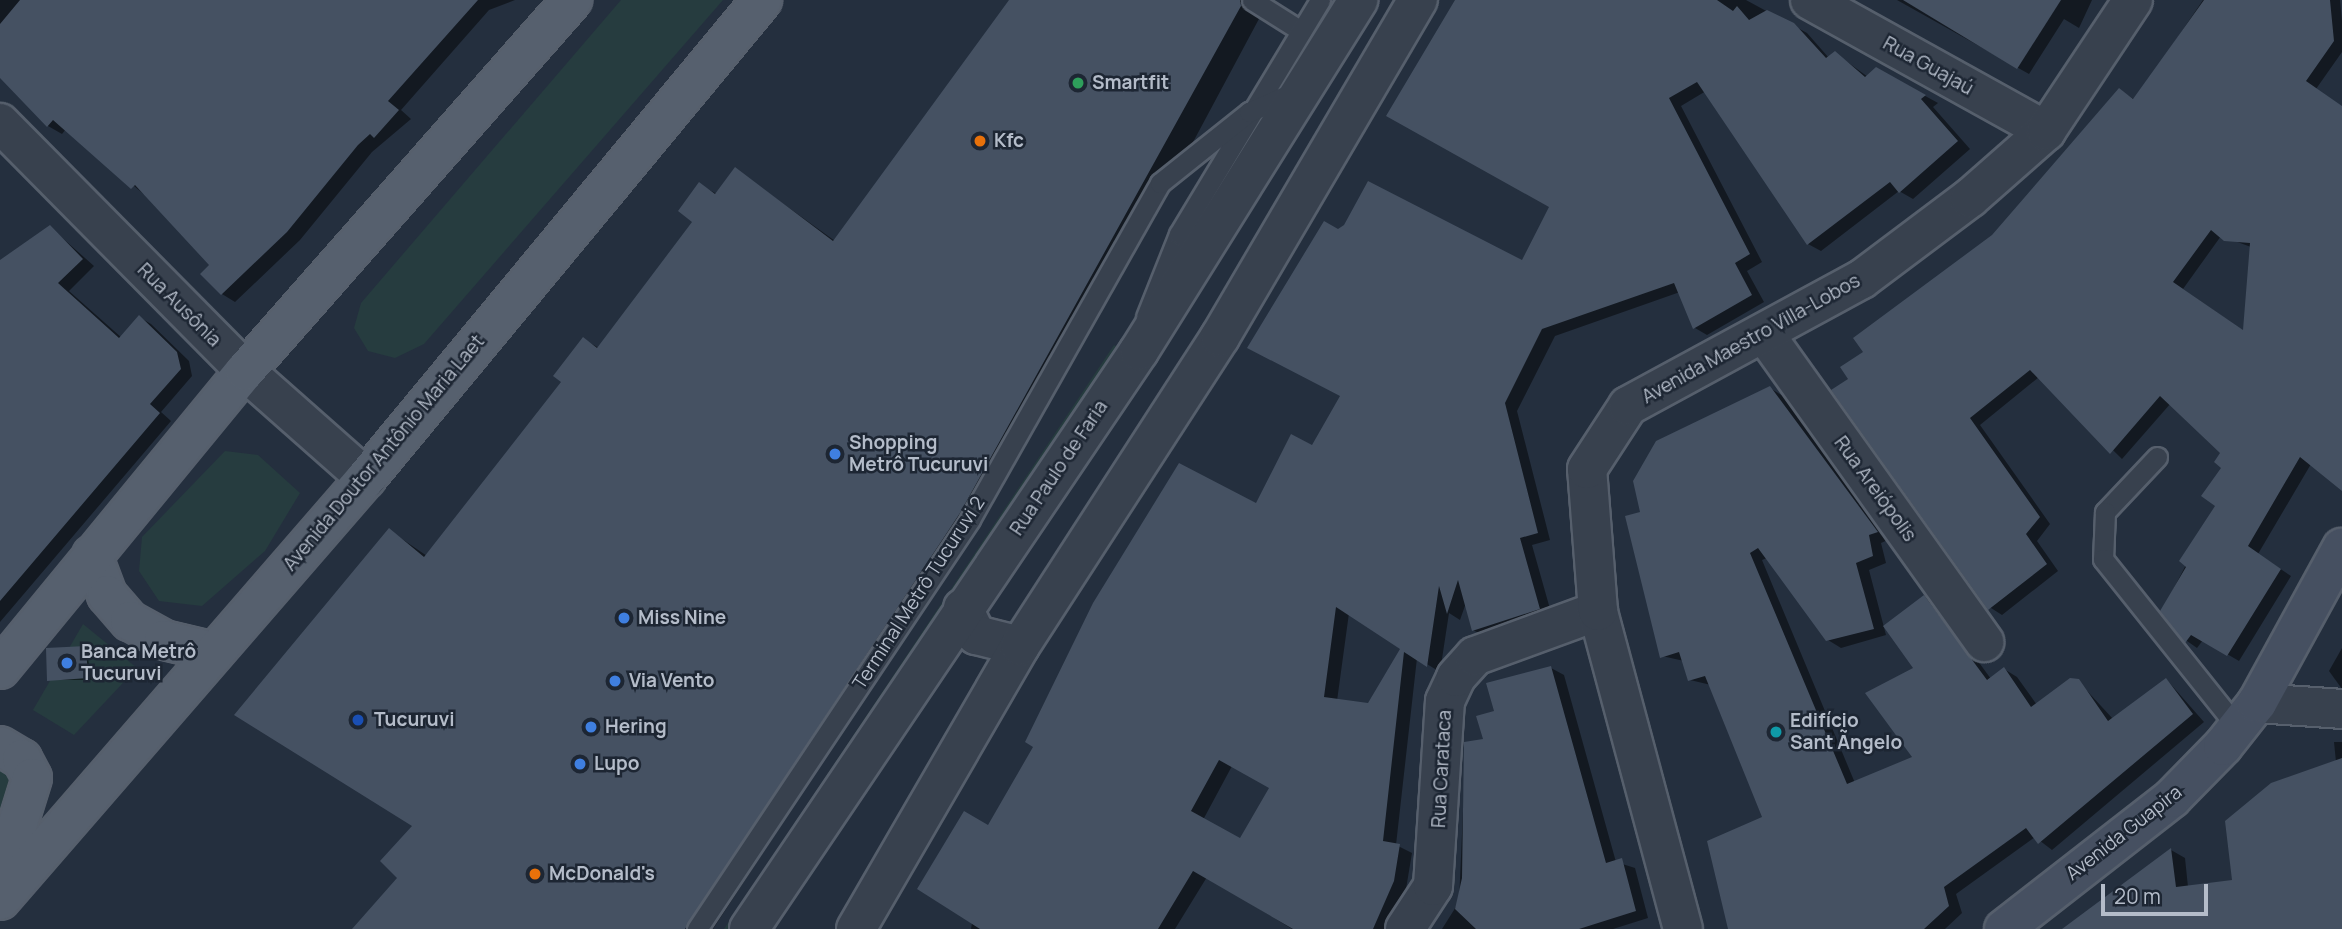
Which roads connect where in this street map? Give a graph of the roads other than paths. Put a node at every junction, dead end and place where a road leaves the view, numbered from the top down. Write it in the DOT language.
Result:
graph roads {
  1 [pos="572,0"];
  2 [pos="762,0"];
  3 [pos="1252,0"];
  4 [pos="1358,0"];
  5 [pos="1418,0"];
  6 [pos="1810,0"];
  7 [pos="2133,0"];
  8 [pos="1318,3"];
  9 [pos="1301,31"];
  10 [pos="1308,86"];
  11 [pos="1249,112"];
  12 [pos="0,123"];
  13 [pos="2046,131"];
  14 [pos="1766,336"];
  15 [pos="1139,351"];
  16 [pos="245,371"];
  17 [pos="2157,457"];
  18 [pos="366,478"];
  19 [pos="2342,548"];
  20 [pos="92,555"];
  21 [pos="963,608"];
  22 [pos="1598,611"];
  23 [pos="1984,642"];
  24 [pos="1020,646"];
  25 [pos="215,652"];
  26 [pos="0,669"];
  27 [pos="2342,709"];
  28 [pos="2247,715"];
  29 [pos="0,746"];
  30 [pos="0,881"];
  31 [pos="0,900"];
  32 [pos="697,929"];
  33 [pos="749,929"];
  34 [pos="856,929"];
  35 [pos="1405,929"];
  36 [pos="1683,929"];
  37 [pos="2004,929"];
  1 -- 16 [label="main road"];
  2 -- 18 [label="main road, Avenida Doutor Antônio Maria Laet"];
  3 -- 9 [label="lane"];
  4 -- 10 [label="street, Rua Paulo de Faria"];
  5 -- 24 [label="street"];
  6 -- 13 [label="street, Rua Guajaú"];
  7 -- 13 [label="street, Avenida Maestro Villa-Lobos"];
  8 -- 9 [label="lane"];
  9 -- 11 [label="lane"];
  10 -- 11 [label="lane, Terminal Metrô Tucuruvi 2"];
  10 -- 15 [label="street, Rua Paulo de Faria"];
  11 -- 15 [label="lane"];
  11 -- 32 [label="lane, Terminal Metrô Tucuruvi 2"];
  12 -- 16 [label="street, Rua Ausônia"];
  13 -- 14 [label="street, Avenida Maestro Villa-Lobos"];
  14 -- 22 [label="street, Avenida Maestro Villa-Lobos"];
  14 -- 23 [label="street, Rua Areiópolis"];
  15 -- 21 [label="street, Rua Paulo de Faria"];
  16 -- 18 [label="street, Rua Ausônia"];
  16 -- 20 [label="main road"];
  17 -- 28 [label="lane"];
  18 -- 25 [label="main road, Avenida Doutor Antônio Maria Laet"];
  19 -- 28 [label="main road, Avenida Guapira"];
  20 -- 25 [label="main road"];
  20 -- 26 [label="main road"];
  21 -- 24 [label="street"];
  21 -- 33 [label="street, Rua Paulo de Faria"];
  22 -- 35 [label="street, Rua Carataca"];
  22 -- 36 [label="street, Avenida Maestro Villa-Lobos"];
  24 -- 34 [label="street"];
  25 -- 31 [label="main road, Avenida Doutor Antônio Maria Laet"];
  27 -- 28 [label="street"];
  28 -- 37 [label="main road, Avenida Guapira"];
  29 -- 30 [label="main road"];
}
